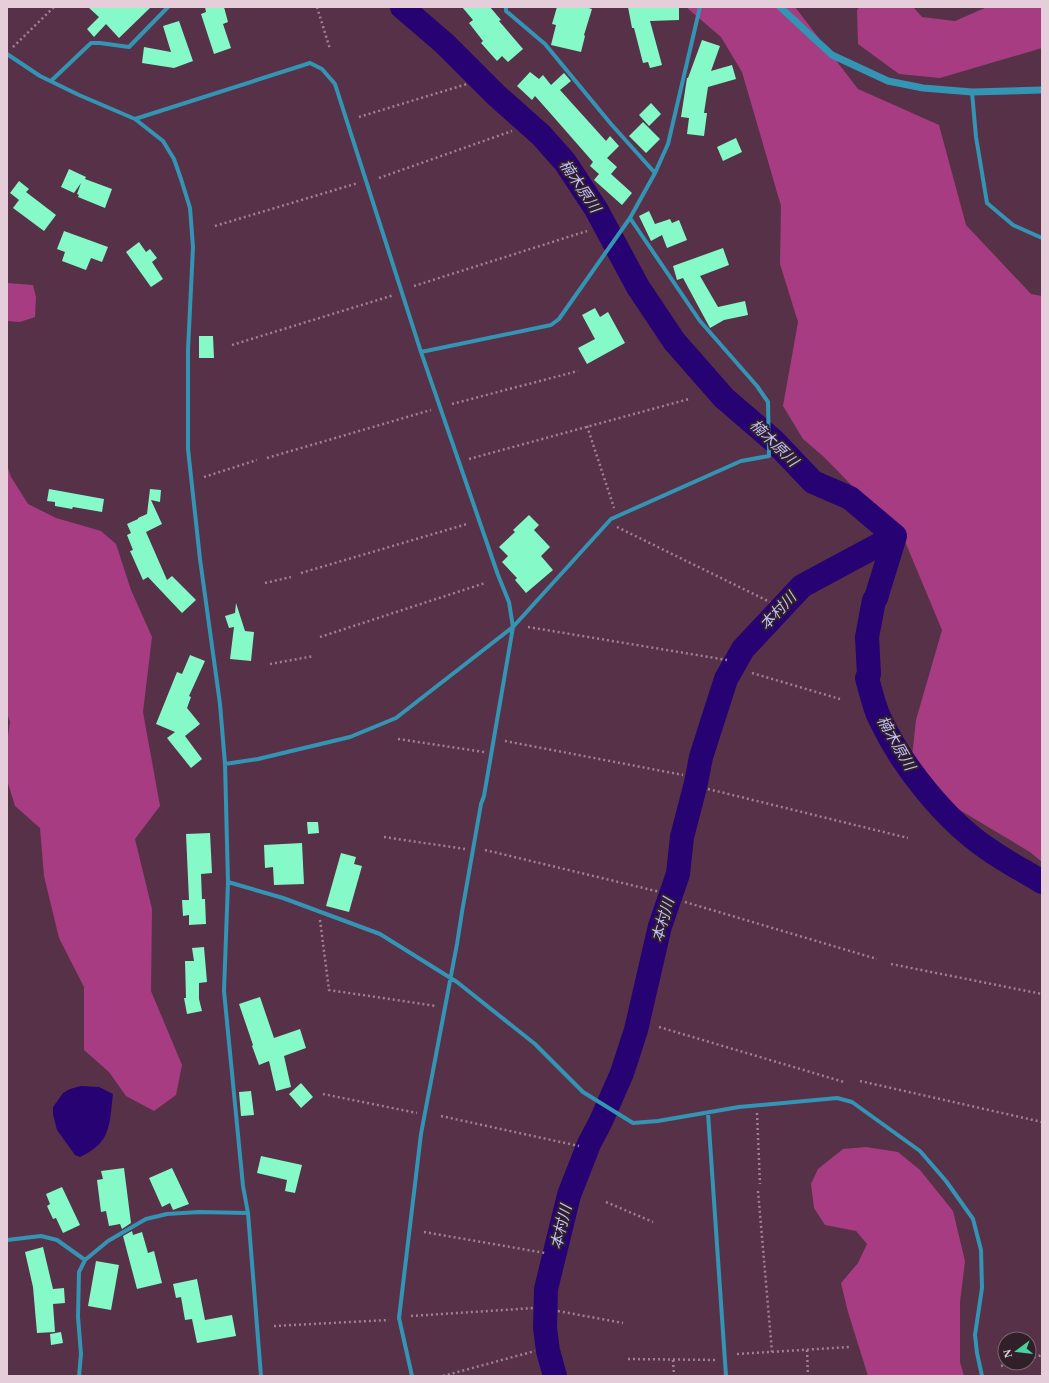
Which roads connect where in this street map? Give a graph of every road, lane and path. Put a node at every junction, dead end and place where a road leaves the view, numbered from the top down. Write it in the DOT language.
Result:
graph roads {
  1 [pos="54,7"];
  2 [pos="168,7"];
  3 [pos="317,7"];
  4 [pos="506,7"];
  5 [pos="700,7"];
  6 [pos="780,7"];
  7 [pos="12,47"];
  8 [pos="330,48"];
  9 [pos="7,54"];
  10 [pos="51,81"];
  11 [pos="467,84"];
  12 [pos="1042,90"];
  13 [pos="972,92"];
  14 [pos="358,117"];
  15 [pos="135,119"];
  16 [pos="512,131"];
  17 [pos="655,173"];
  18 [pos="379,178"];
  19 [pos="360,182"];
  20 [pos="630,218"];
  21 [pos="215,226"];
  22 [pos="586,231"];
  23 [pos="1042,238"];
  24 [pos="414,286"];
  25 [pos="395,295"];
  26 [pos="232,345"];
  27 [pos="421,352"];
  28 [pos="578,371"];
  29 [pos="690,399"];
  30 [pos="452,404"];
  31 [pos="431,410"];
  32 [pos="587,426"];
  33 [pos="267,458"];
  34 [pos="469,459"];
  35 [pos="257,460"];
  36 [pos="204,477"];
  37 [pos="614,508"];
  38 [pos="467,524"];
  39 [pos="617,527"];
  40 [pos="301,573"];
  41 [pos="291,577"];
  42 [pos="486,582"];
  43 [pos="265,583"];
  44 [pos="770,602"];
  45 [pos="513,627"];
  46 [pos="528,627"];
  47 [pos="320,637"];
  48 [pos="314,656"];
  49 [pos="727,660"];
  50 [pos="270,664"];
  51 [pos="752,673"];
  52 [pos="840,699"];
  53 [pos="398,738"];
  54 [pos="505,741"];
  55 [pos="484,752"];
  56 [pos="225,764"];
  57 [pos="683,775"];
  58 [pos="708,789"];
  59 [pos="384,837"];
  60 [pos="908,838"];
  61 [pos="467,850"];
  62 [pos="485,850"];
  63 [pos="228,882"];
  64 [pos="660,892"];
  65 [pos="685,902"];
  66 [pos="320,920"];
  67 [pos="877,959"];
  68 [pos="892,964"];
  69 [pos="450,977"];
  70 [pos="1042,994"];
  71 [pos="436,1006"];
  72 [pos="659,1027"];
  73 [pos="860,1081"];
  74 [pos="844,1082"];
  75 [pos="323,1094"];
  76 [pos="708,1113"];
  77 [pos="757,1113"];
  78 [pos="417,1114"];
  79 [pos="441,1116"];
  80 [pos="1042,1122"];
  81 [pos="579,1146"];
  82 [pos="760,1184"];
  83 [pos="758,1191"];
  84 [pos="606,1202"];
  85 [pos="248,1213"];
  86 [pos="653,1222"];
  87 [pos="424,1232"];
  88 [pos="7,1240"];
  89 [pos="545,1253"];
  90 [pos="85,1260"];
  91 [pos="534,1308"];
  92 [pos="558,1310"];
  93 [pos="411,1316"];
  94 [pos="389,1320"];
  95 [pos="623,1323"];
  96 [pos="274,1326"];
  97 [pos="850,1347"];
  98 [pos="807,1350"];
  99 [pos="535,1351"];
  100 [pos="772,1352"];
  101 [pos="737,1354"];
  102 [pos="628,1359"];
  103 [pos="673,1360"];
  104 [pos="717,1360"];
  105 [pos="79,1376"];
  106 [pos="261,1376"];
  107 [pos="412,1376"];
  108 [pos="443,1376"];
  109 [pos="674,1376"];
  110 [pos="726,1376"];
  111 [pos="808,1376"];
  112 [pos="982,1376"];
  1 -- 7 [label="path"];
  2 -- 10 [label="street"];
  3 -- 8 [label="path"];
  4 -- 17 [label="street"];
  5 -- 17 [label="street"];
  6 -- 13 [label="street"];
  9 -- 10 [label="street"];
  10 -- 15 [label="street"];
  11 -- 14 [label="path"];
  12 -- 13 [label="street"];
  13 -- 23 [label="street"];
  15 -- 27 [label="street"];
  15 -- 56 [label="street"];
  16 -- 18 [label="path"];
  17 -- 20 [label="street"];
  19 -- 21 [label="path"];
  20 -- 27 [label="street"];
  20 -- 45 [label="street"];
  22 -- 24 [label="path"];
  25 -- 26 [label="path"];
  27 -- 45 [label="street"];
  28 -- 30 [label="path"];
  29 -- 32 [label="path"];
  31 -- 33 [label="path"];
  32 -- 34 [label="path"];
  32 -- 37 [label="path"];
  35 -- 36 [label="path"];
  38 -- 40 [label="path"];
  39 -- 44 [label="path"];
  41 -- 43 [label="path"];
  42 -- 47 [label="path"];
  45 -- 56 [label="street"];
  45 -- 69 [label="street"];
  46 -- 49 [label="path"];
  48 -- 50 [label="path"];
  51 -- 52 [label="path"];
  53 -- 55 [label="path"];
  54 -- 57 [label="path"];
  56 -- 63 [label="street"];
  58 -- 60 [label="path"];
  59 -- 61 [label="path"];
  62 -- 64 [label="path"];
  63 -- 69 [label="street"];
  63 -- 85 [label="street"];
  65 -- 67 [label="path"];
  66 -- 71 [label="path"];
  68 -- 70 [label="path"];
  69 -- 76 [label="street"];
  69 -- 107 [label="street"];
  72 -- 74 [label="path"];
  73 -- 80 [label="path"];
  75 -- 78 [label="path"];
  76 -- 110 [label="street"];
  76 -- 112 [label="street"];
  77 -- 82 [label="path"];
  79 -- 81 [label="path"];
  83 -- 100 [label="path"];
  84 -- 86 [label="path"];
  85 -- 90 [label="street"];
  85 -- 106 [label="street"];
  87 -- 89 [label="path"];
  88 -- 90 [label="street"];
  90 -- 105 [label="street"];
  91 -- 93 [label="path"];
  92 -- 95 [label="path"];
  94 -- 96 [label="path"];
  97 -- 98 [label="path"];
  98 -- 100 [label="path"];
  98 -- 111 [label="path"];
  99 -- 108 [label="path"];
  100 -- 101 [label="path"];
  102 -- 103 [label="path"];
  103 -- 104 [label="path"];
  103 -- 109 [label="path"];
}
